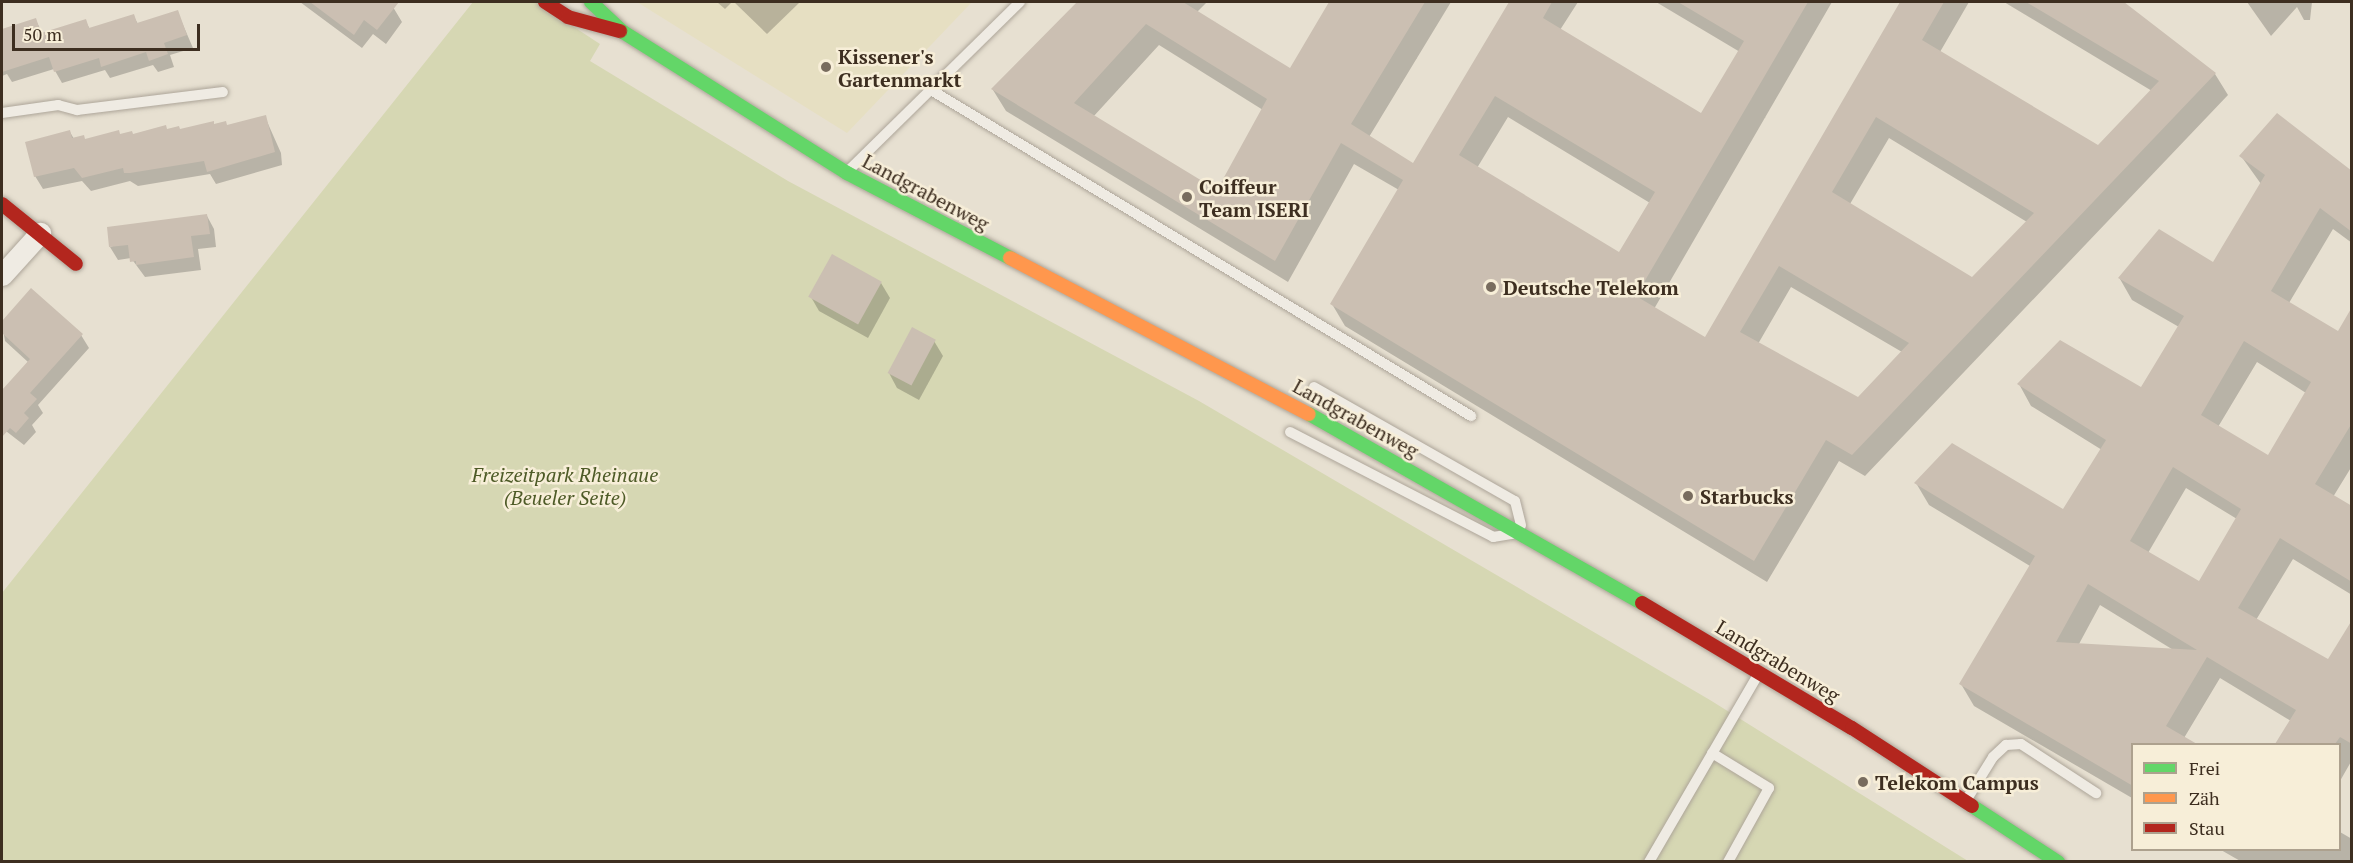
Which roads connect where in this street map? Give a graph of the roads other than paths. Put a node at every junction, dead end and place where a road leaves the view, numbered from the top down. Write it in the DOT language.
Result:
graph roads {
  1 [pos="545,2"];
  2 [pos="591,2"];
  3 [pos="1020,2"];
  4 [pos="623,32"];
  5 [pos="931,90"];
  6 [pos="223,92"];
  7 [pos="2,113"];
  8 [pos="847,173"];
  9 [pos="2,204"];
  10 [pos="40,233"];
  11 [pos="76,264"];
  12 [pos="2,275"];
  13 [pos="1314,387"];
  14 [pos="1471,416"];
  15 [pos="1290,432"];
  16 [pos="1523,532"];
  17 [pos="1760,672"];
  18 [pos="1712,753"];
  19 [pos="2096,794"];
  20 [pos="1965,802"];
  21 [pos="1649,861"];
  22 [pos="1728,861"];
  23 [pos="2058,861"];
  1 -- 4 [label="street, Landgrabenweg"];
  2 -- 4 [label="street, Landgrabenweg"];
  3 -- 5 [label="lane"];
  4 -- 8 [label="street, Landgrabenweg"];
  5 -- 8 [label="lane"];
  5 -- 14 [label="lane"];
  6 -- 7 [label="lane"];
  8 -- 16 [label="street, Landgrabenweg"];
  9 -- 10 [label="street"];
  10 -- 11 [label="street"];
  10 -- 12 [label="street"];
  13 -- 16 [label="lane"];
  15 -- 16 [label="lane"];
  16 -- 17 [label="street, Landgrabenweg"];
  17 -- 18 [label="lane"];
  17 -- 20 [label="street, Landgrabenweg"];
  18 -- 21 [label="lane"];
  18 -- 22 [label="lane"];
  19 -- 20 [label="lane"];
  20 -- 23 [label="street, Landgrabenweg"];
}
